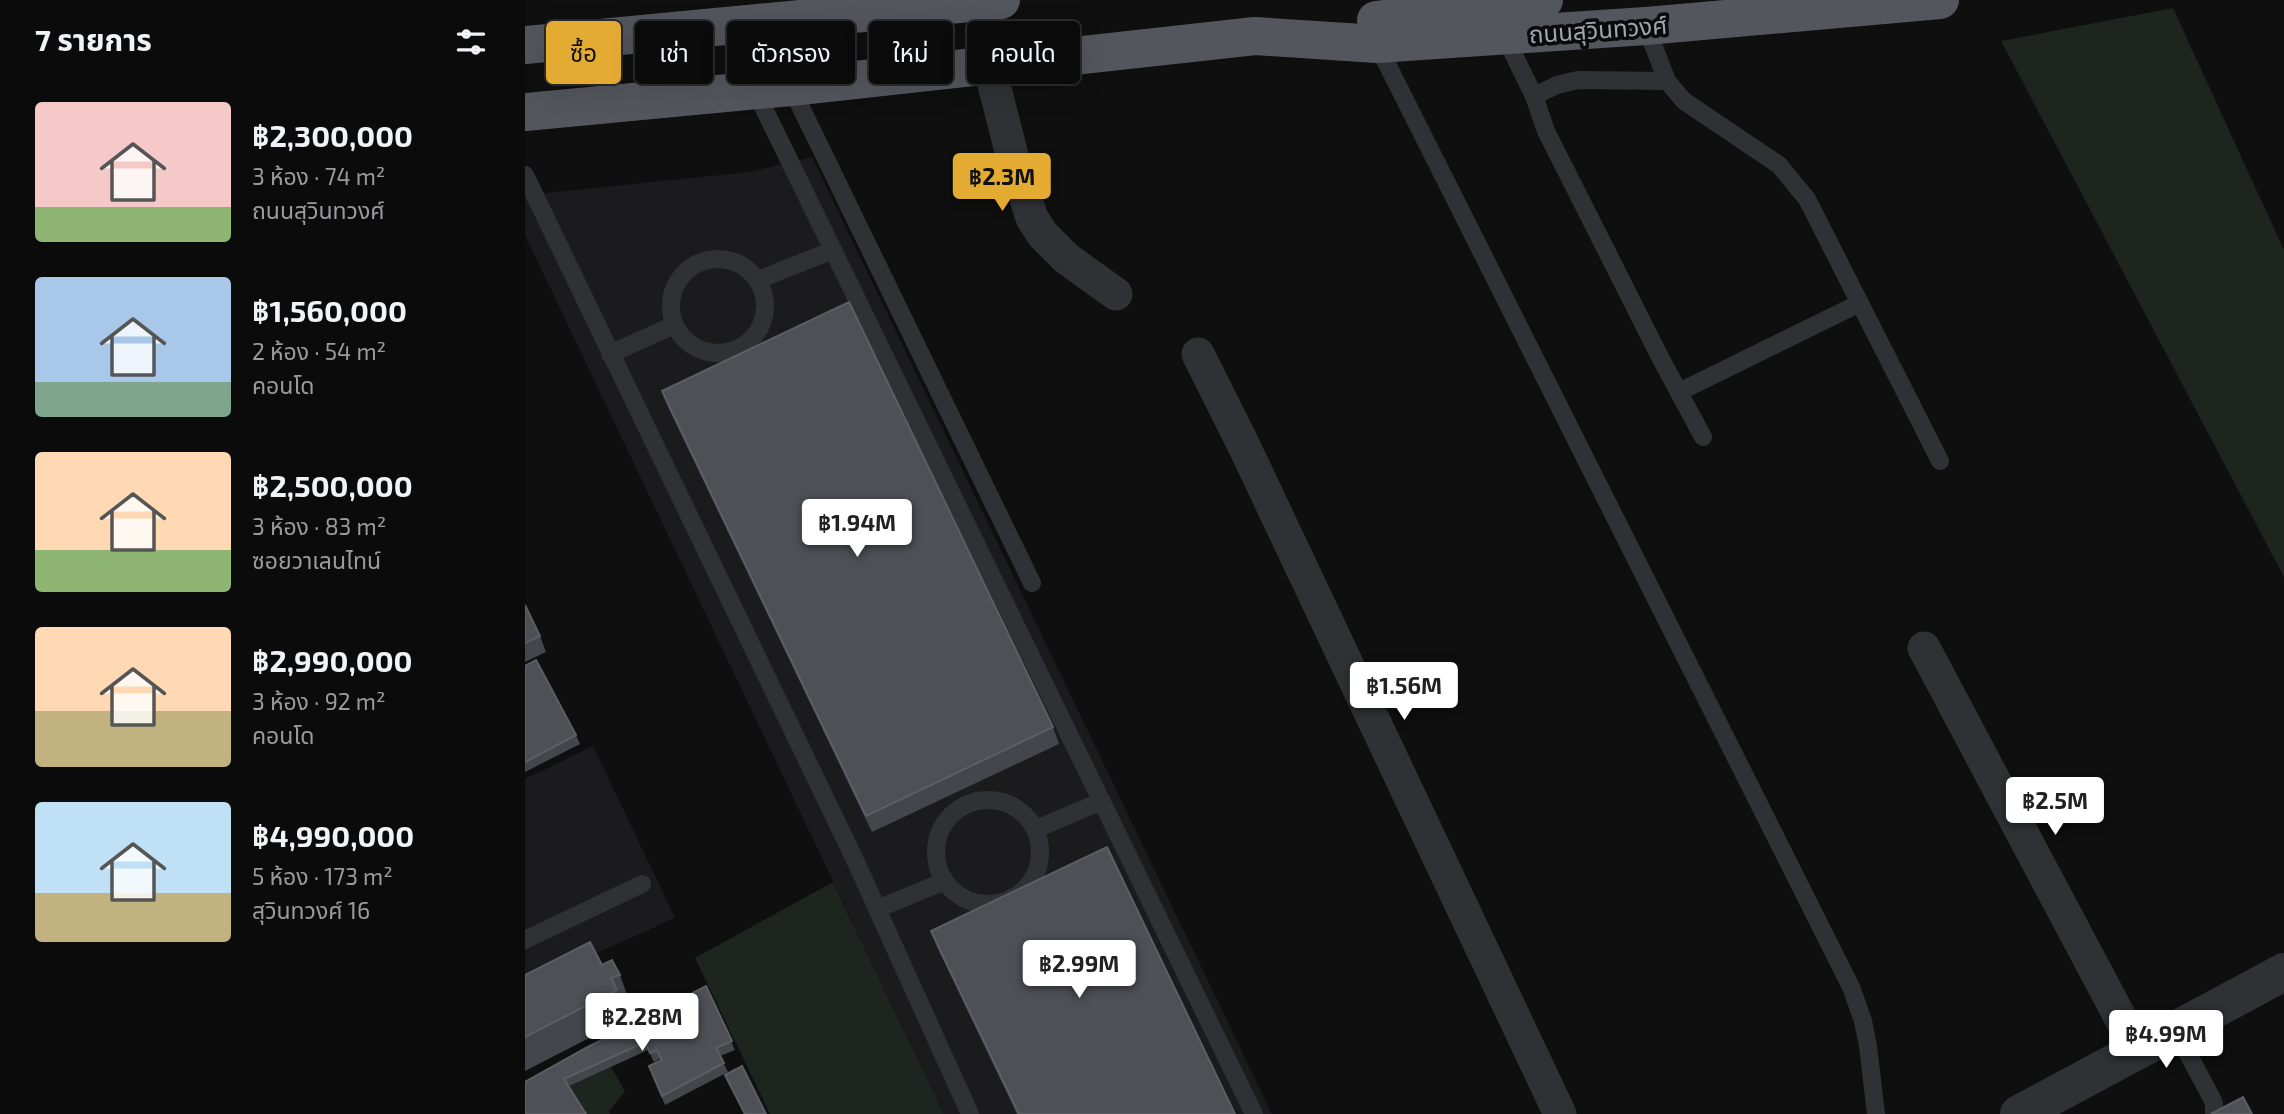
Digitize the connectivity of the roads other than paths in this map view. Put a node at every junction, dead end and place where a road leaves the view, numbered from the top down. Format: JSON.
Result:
{"nodes":[{"id":1,"x":1001,"y":0,"type":"edge"},
{"id":2,"x":1544,"y":0,"type":"edge"},
{"id":3,"x":1940,"y":0,"type":"edge"},
{"id":4,"x":936,"y":4,"type":"edge"},
{"id":5,"x":827,"y":8,"type":"edge"},
{"id":6,"x":1646,"y":26,"type":"junction"},
{"id":7,"x":1504,"y":35,"type":"junction"},
{"id":8,"x":1255,"y":36,"type":"junction"},
{"id":9,"x":1377,"y":44,"type":"junction"},
{"id":10,"x":525,"y":45,"type":"edge"},
{"id":11,"x":1080,"y":55,"type":"edge"},
{"id":12,"x":967,"y":67,"type":"edge"},
{"id":13,"x":1667,"y":81,"type":"junction"},
{"id":14,"x":994,"y":84,"type":"edge"},
{"id":15,"x":773,"y":89,"type":"junction"},
{"id":16,"x":1534,"y":96,"type":"junction"},
{"id":17,"x":525,"y":112,"type":"edge"},
{"id":18,"x":525,"y":175,"type":"edge"},
{"id":19,"x":833,"y":250,"type":"junction"},
{"id":20,"x":758,"y":280,"type":"junction"},
{"id":21,"x":1116,"y":293,"type":"dead end"},
{"id":22,"x":1860,"y":303,"type":"junction"},
{"id":23,"x":674,"y":325,"type":"junction"},
{"id":24,"x":610,"y":354,"type":"junction"},
{"id":25,"x":1198,"y":354,"type":"dead end"},
{"id":26,"x":1679,"y":392,"type":"junction"},
{"id":27,"x":1703,"y":437,"type":"dead end"},
{"id":28,"x":1940,"y":461,"type":"dead end"},
{"id":29,"x":1033,"y":583,"type":"dead end"},
{"id":30,"x":1924,"y":648,"type":"dead end"},
{"id":31,"x":1102,"y":801,"type":"junction"},
{"id":32,"x":1036,"y":829,"type":"junction"},
{"id":33,"x":945,"y":881,"type":"junction"},
{"id":34,"x":642,"y":884,"type":"dead end"},
{"id":35,"x":877,"y":909,"type":"junction"},
{"id":36,"x":525,"y":940,"type":"edge"},
{"id":37,"x":2284,"y":972,"type":"edge"},
{"id":38,"x":2176,"y":1031,"type":"junction"},
{"id":39,"x":2138,"y":1051,"type":"junction"},
{"id":40,"x":969,"y":1114,"type":"edge"},
{"id":41,"x":1254,"y":1114,"type":"edge"},
{"id":42,"x":1560,"y":1114,"type":"edge"},
{"id":43,"x":1876,"y":1114,"type":"edge"},
{"id":44,"x":2019,"y":1114,"type":"edge"},
{"id":45,"x":2214,"y":1114,"type":"edge"}],
"edges":[{"from":1,"to":4,"type":"highway"},
{"from":2,"to":8,"type":"highway","name":"ถนนสุวินทวงศ์"},
{"from":3,"to":6,"type":"highway","name":"ถนนสุวินทวงศ์"},
{"from":4,"to":5,"type":"highway"},
{"from":5,"to":10,"type":"highway"},
{"from":6,"to":7,"type":"highway","name":"ถนนสุวินทวงศ์"},
{"from":6,"to":13,"type":"lane"},
{"from":7,"to":9,"type":"highway","name":"ถนนสุวินทวงศ์"},
{"from":7,"to":16,"type":"lane"},
{"from":8,"to":9,"type":"highway","name":"ถนนสุวินทวงศ์"},
{"from":8,"to":11,"type":"highway","name":"ถนนสุวินทวงศ์"},
{"from":9,"to":43,"type":"lane"},
{"from":12,"to":15,"type":"highway","name":"ถนนสุวินทวงศ์"},
{"from":13,"to":16,"type":"lane"},
{"from":13,"to":22,"type":"lane"},
{"from":14,"to":21,"type":"street"},
{"from":15,"to":17,"type":"highway","name":"ถนนสุวินทวงศ์"},
{"from":15,"to":19,"type":"lane"},
{"from":15,"to":29,"type":"lane"},
{"from":16,"to":26,"type":"lane"},
{"from":18,"to":24,"type":"lane"},
{"from":19,"to":20,"type":"lane"},
{"from":19,"to":31,"type":"lane"},
{"from":20,"to":23,"type":"lane"},
{"from":20,"to":23,"type":"lane"},
{"from":22,"to":26,"type":"lane"},
{"from":22,"to":28,"type":"lane"},
{"from":23,"to":24,"type":"lane"},
{"from":24,"to":35,"type":"lane"},
{"from":25,"to":42,"type":"street"},
{"from":26,"to":27,"type":"lane"},
{"from":30,"to":39,"type":"street"},
{"from":31,"to":32,"type":"lane"},
{"from":31,"to":41,"type":"lane"},
{"from":32,"to":33,"type":"lane"},
{"from":32,"to":33,"type":"lane"},
{"from":33,"to":35,"type":"lane"},
{"from":34,"to":36,"type":"lane"},
{"from":35,"to":40,"type":"lane"},
{"from":37,"to":38,"type":"street"},
{"from":38,"to":39,"type":"street"},
{"from":38,"to":45,"type":"lane"},
{"from":39,"to":44,"type":"street"}]}
